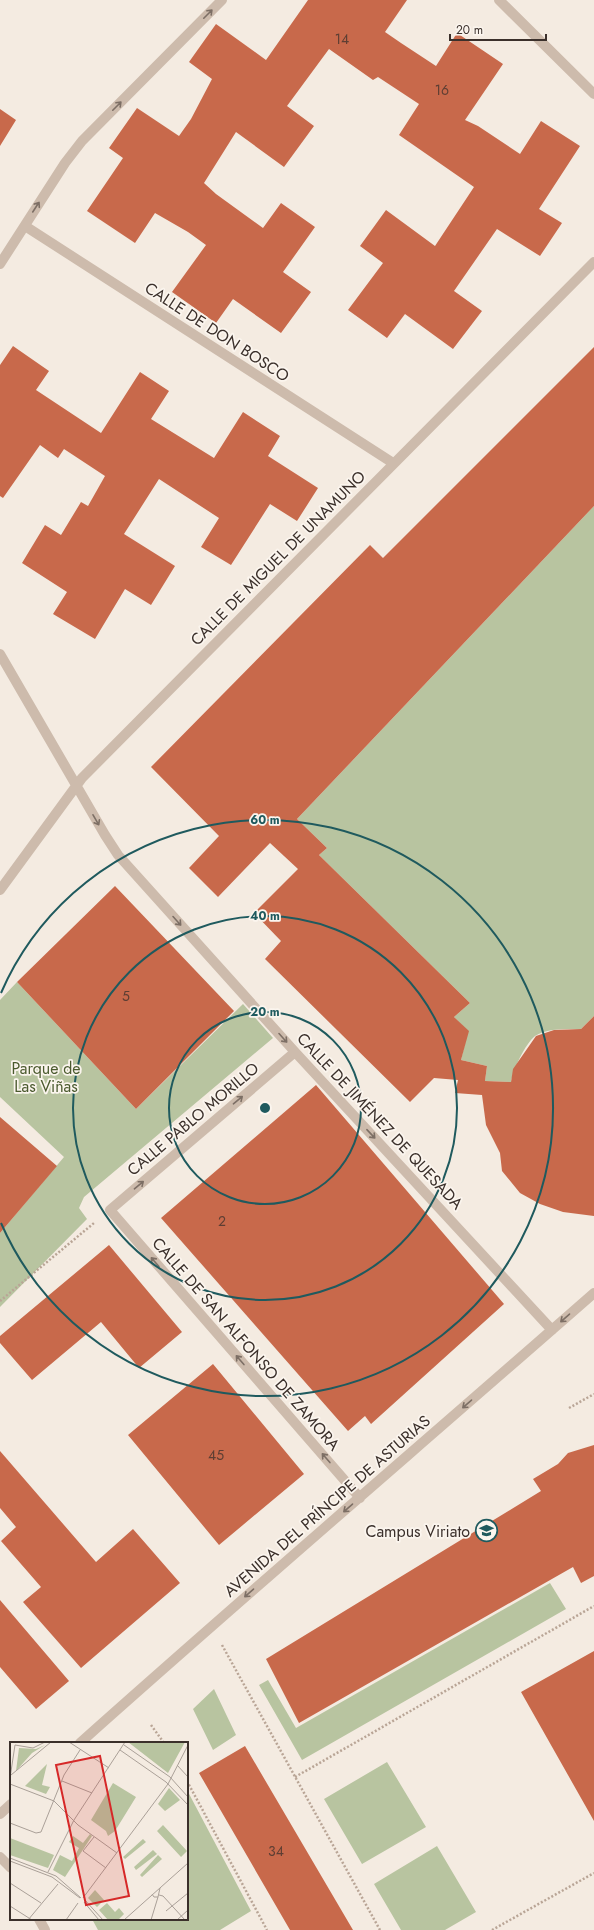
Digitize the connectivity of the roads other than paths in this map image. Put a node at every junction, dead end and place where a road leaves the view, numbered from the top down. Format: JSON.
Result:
{"nodes":[{"id":1,"x":222,"y":0,"type":"edge"},
{"id":2,"x":499,"y":0,"type":"edge"},
{"id":3,"x":594,"y":94,"type":"edge"},
{"id":4,"x":25,"y":226,"type":"junction"},
{"id":5,"x":594,"y":262,"type":"edge"},
{"id":6,"x":0,"y":264,"type":"edge"},
{"id":7,"x":393,"y":463,"type":"junction"},
{"id":8,"x":0,"y":654,"type":"edge"},
{"id":9,"x":76,"y":786,"type":"junction"},
{"id":10,"x":0,"y":890,"type":"edge"},
{"id":11,"x":295,"y":1052,"type":"junction"},
{"id":12,"x":110,"y":1210,"type":"joint"},
{"id":13,"x":594,"y":1293,"type":"edge"},
{"id":14,"x":552,"y":1330,"type":"junction"},
{"id":15,"x":360,"y":1498,"type":"junction"},
{"id":16,"x":81,"y":1742,"type":"edge"},
{"id":17,"x":10,"y":1805,"type":"edge"},
{"id":18,"x":0,"y":1814,"type":"edge"},
{"id":19,"x":0,"y":1857,"type":"edge"},
{"id":20,"x":10,"y":1867,"type":"edge"},
{"id":21,"x":40,"y":1920,"type":"edge"},
{"id":22,"x":45,"y":1930,"type":"edge"}],
"edges":[{"from":4,"to":1,"type":"street","one_way":true},
{"from":2,"to":3,"type":"street"},
{"from":4,"to":6,"type":"street"},
{"from":4,"to":7,"type":"street","name":"CALLE DE DON BOSCO"},
{"from":5,"to":7,"type":"street","name":"CALLE DE MIGUEL DE UNAMUNO"},
{"from":7,"to":9,"type":"street","name":"CALLE DE MIGUEL DE UNAMUNO"},
{"from":8,"to":9,"type":"street","name":"CALLE DE JIMÉNEZ DE QUESADA"},
{"from":9,"to":10,"type":"street","name":"CALLE DE MIGUEL DE UNAMUNO"},
{"from":9,"to":11,"type":"street","name":"CALLE DE JIMÉNEZ DE QUESADA","one_way":true},
{"from":12,"to":11,"type":"street","name":"CALLE PABLO MORILLO","one_way":true},
{"from":11,"to":14,"type":"street","name":"CALLE DE JIMÉNEZ DE QUESADA","one_way":true},
{"from":15,"to":12,"type":"street","name":"CALLE DE SAN ALFONSO DE ZAMORA","one_way":true},
{"from":13,"to":14,"type":"street","name":"AVENIDA DEL PRÍNCIPE DE ASTURIAS","one_way":true},
{"from":14,"to":15,"type":"street","name":"AVENIDA DEL PRÍNCIPE DE ASTURIAS","one_way":true},
{"from":15,"to":16,"type":"street","name":"AVENIDA DEL PRÍNCIPE DE ASTURIAS","one_way":true},
{"from":17,"to":18,"type":"street"},
{"from":19,"to":20,"type":"street"},
{"from":21,"to":22,"type":"street"}]}
